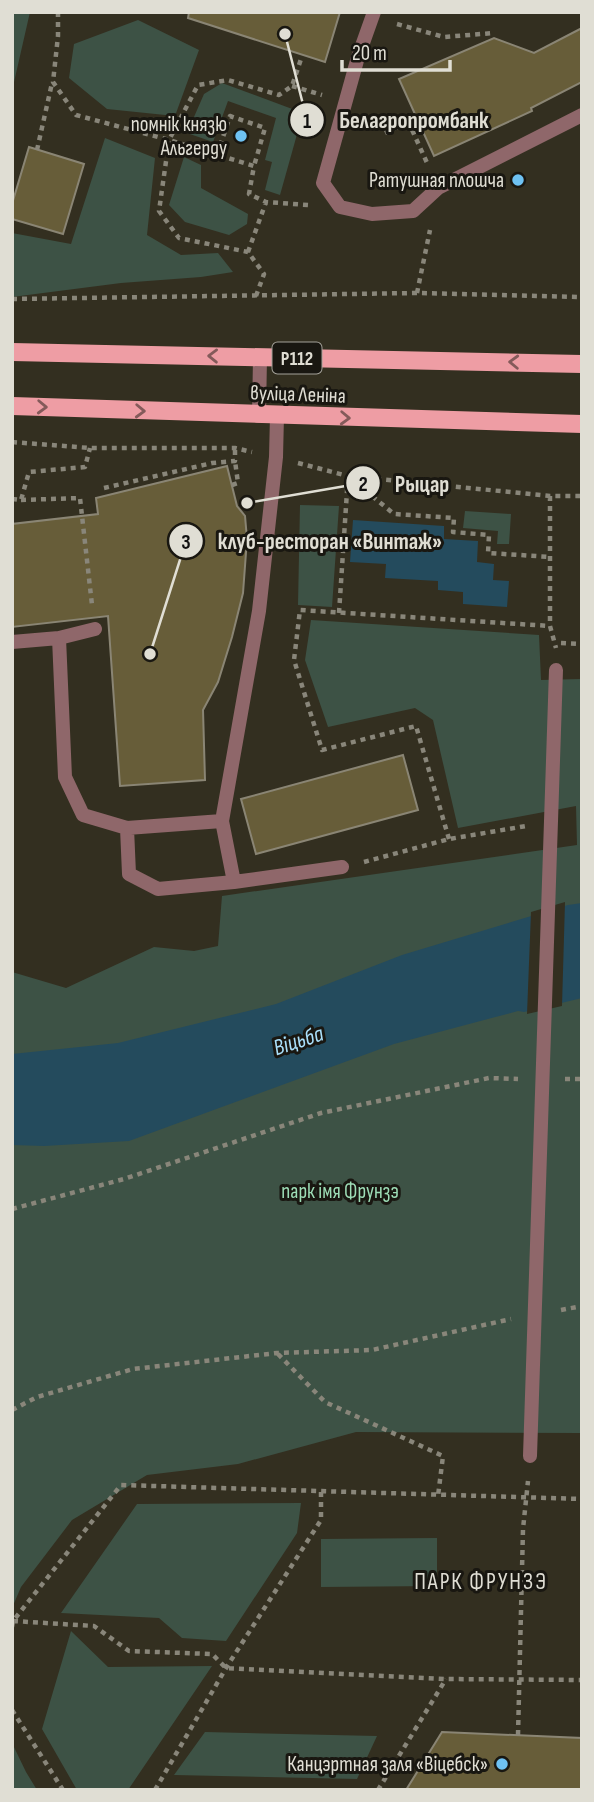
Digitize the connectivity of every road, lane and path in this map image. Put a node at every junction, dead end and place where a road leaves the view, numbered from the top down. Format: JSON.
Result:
{"nodes":[{"id":1,"x":58,"y":12,"type":"edge"},
{"id":2,"x":373,"y":15,"type":"edge"},
{"id":3,"x":494,"y":33,"type":"dead end"},
{"id":4,"x":302,"y":56,"type":"dead end"},
{"id":5,"x":52,"y":82,"type":"junction"},
{"id":6,"x":292,"y":86,"type":"junction"},
{"id":7,"x":323,"y":96,"type":"dead end"},
{"id":8,"x":582,"y":115,"type":"edge"},
{"id":9,"x":416,"y":118,"type":"dead end"},
{"id":10,"x":408,"y":121,"type":"junction"},
{"id":11,"x":385,"y":133,"type":"dead end"},
{"id":12,"x":169,"y":139,"type":"junction"},
{"id":13,"x":37,"y":150,"type":"dead end"},
{"id":14,"x":217,"y":155,"type":"junction"},
{"id":15,"x":254,"y":166,"type":"junction"},
{"id":16,"x":438,"y":188,"type":"junction"},
{"id":17,"x":266,"y":202,"type":"junction"},
{"id":18,"x":340,"y":207,"type":"junction"},
{"id":19,"x":248,"y":252,"type":"junction"},
{"id":20,"x":417,"y":293,"type":"junction"},
{"id":21,"x":256,"y":296,"type":"junction"},
{"id":22,"x":582,"y":297,"type":"edge"},
{"id":23,"x":12,"y":299,"type":"edge"},
{"id":24,"x":12,"y":352,"type":"edge"},
{"id":25,"x":260,"y":357,"type":"junction"},
{"id":26,"x":582,"y":364,"type":"edge"},
{"id":27,"x":12,"y":406,"type":"edge"},
{"id":28,"x":268,"y":416,"type":"junction"},
{"id":29,"x":582,"y":424,"type":"edge"},
{"id":30,"x":90,"y":448,"type":"dead end"},
{"id":31,"x":235,"y":448,"type":"dead end"},
{"id":32,"x":235,"y":461,"type":"junction"},
{"id":33,"x":232,"y":485,"type":"dead end"},
{"id":34,"x":104,"y":488,"type":"dead end"},
{"id":35,"x":550,"y":496,"type":"dead end"},
{"id":36,"x":12,"y":499,"type":"edge"},
{"id":37,"x":21,"y":500,"type":"junction"},
{"id":38,"x":551,"y":557,"type":"junction"},
{"id":39,"x":340,"y":613,"type":"junction"},
{"id":40,"x":550,"y":626,"type":"junction"},
{"id":41,"x":94,"y":629,"type":"joint"},
{"id":42,"x":59,"y":638,"type":"junction"},
{"id":43,"x":12,"y":642,"type":"edge"},
{"id":44,"x":556,"y":643,"type":"junction"},
{"id":45,"x":582,"y":644,"type":"edge"},
{"id":46,"x":556,"y":670,"type":"joint"},
{"id":47,"x":222,"y":821,"type":"junction"},
{"id":48,"x":527,"y":826,"type":"dead end"},
{"id":49,"x":127,"y":828,"type":"junction"},
{"id":50,"x":449,"y":839,"type":"junction"},
{"id":51,"x":342,"y":867,"type":"joint"},
{"id":52,"x":234,"y":882,"type":"junction"},
{"id":53,"x":528,"y":1079,"type":"dead end"},
{"id":54,"x":555,"y":1079,"type":"dead end"},
{"id":55,"x":582,"y":1079,"type":"edge"},
{"id":56,"x":12,"y":1209,"type":"edge"},
{"id":57,"x":582,"y":1306,"type":"edge"},
{"id":58,"x":557,"y":1311,"type":"dead end"},
{"id":59,"x":519,"y":1317,"type":"dead end"},
{"id":60,"x":277,"y":1353,"type":"junction"},
{"id":61,"x":12,"y":1410,"type":"edge"},
{"id":62,"x":530,"y":1456,"type":"joint"},
{"id":63,"x":321,"y":1492,"type":"junction"},
{"id":64,"x":438,"y":1496,"type":"junction"},
{"id":65,"x":526,"y":1497,"type":"junction"},
{"id":66,"x":582,"y":1499,"type":"edge"},
{"id":67,"x":13,"y":1623,"type":"edge"},
{"id":68,"x":226,"y":1668,"type":"junction"},
{"id":69,"x":519,"y":1678,"type":"junction"},
{"id":70,"x":446,"y":1679,"type":"junction"},
{"id":71,"x":582,"y":1680,"type":"edge"},
{"id":72,"x":12,"y":1710,"type":"edge"},
{"id":73,"x":517,"y":1735,"type":"dead end"},
{"id":74,"x":63,"y":1790,"type":"edge"},
{"id":75,"x":155,"y":1790,"type":"edge"},
{"id":76,"x":378,"y":1790,"type":"edge"}],
"edges":[{"from":1,"to":5,"type":"path"},
{"from":2,"to":3,"type":"path"},
{"from":2,"to":18,"type":"street"},
{"from":4,"to":6,"type":"path"},
{"from":5,"to":12,"type":"path"},
{"from":5,"to":13,"type":"path"},
{"from":6,"to":7,"type":"path"},
{"from":6,"to":12,"type":"path"},
{"from":8,"to":16,"type":"street"},
{"from":9,"to":10,"type":"path"},
{"from":10,"to":11,"type":"path"},
{"from":10,"to":16,"type":"path"},
{"from":12,"to":14,"type":"path"},
{"from":12,"to":19,"type":"path"},
{"from":14,"to":15,"type":"path"},
{"from":14,"to":15,"type":"path"},
{"from":15,"to":17,"type":"path"},
{"from":16,"to":18,"type":"street"},
{"from":16,"to":20,"type":"path"},
{"from":17,"to":18,"type":"path"},
{"from":17,"to":19,"type":"path"},
{"from":19,"to":21,"type":"path"},
{"from":20,"to":21,"type":"path"},
{"from":20,"to":22,"type":"path"},
{"from":21,"to":23,"type":"path"},
{"from":25,"to":24,"type":"main road","name":"вуліца Леніна","number":"Р112","one_way":true},
{"from":26,"to":25,"type":"main road","name":"вуліца Леніна","number":"Р112","one_way":true},
{"from":25,"to":28,"type":"street"},
{"from":27,"to":28,"type":"main road","name":"вуліца Леніна","one_way":true},
{"from":28,"to":29,"type":"main road","name":"вуліца Леніна","one_way":true},
{"from":28,"to":47,"type":"street"},
{"from":30,"to":37,"type":"path"},
{"from":31,"to":32,"type":"path"},
{"from":32,"to":33,"type":"path"},
{"from":32,"to":34,"type":"path"},
{"from":35,"to":38,"type":"path"},
{"from":36,"to":37,"type":"path"},
{"from":37,"to":41,"type":"path"},
{"from":38,"to":39,"type":"path"},
{"from":38,"to":40,"type":"path"},
{"from":39,"to":40,"type":"path"},
{"from":39,"to":50,"type":"path"},
{"from":40,"to":44,"type":"path"},
{"from":41,"to":42,"type":"street"},
{"from":42,"to":43,"type":"street"},
{"from":42,"to":49,"type":"street"},
{"from":44,"to":45,"type":"path"},
{"from":44,"to":46,"type":"path"},
{"from":46,"to":62,"type":"street","bridge":true},
{"from":47,"to":49,"type":"street"},
{"from":47,"to":52,"type":"street"},
{"from":48,"to":50,"type":"path"},
{"from":49,"to":52,"type":"street"},
{"from":50,"to":51,"type":"path"},
{"from":51,"to":52,"type":"street"},
{"from":53,"to":56,"type":"path"},
{"from":54,"to":55,"type":"path"},
{"from":57,"to":58,"type":"path"},
{"from":59,"to":60,"type":"path"},
{"from":60,"to":61,"type":"path"},
{"from":60,"to":64,"type":"path"},
{"from":62,"to":65,"type":"path"},
{"from":63,"to":64,"type":"path"},
{"from":63,"to":67,"type":"path"},
{"from":63,"to":68,"type":"path"},
{"from":64,"to":65,"type":"path"},
{"from":65,"to":66,"type":"path"},
{"from":65,"to":69,"type":"path"},
{"from":67,"to":68,"type":"path"},
{"from":68,"to":70,"type":"path"},
{"from":68,"to":75,"type":"path"},
{"from":69,"to":70,"type":"path"},
{"from":69,"to":71,"type":"path"},
{"from":69,"to":73,"type":"path"},
{"from":70,"to":76,"type":"path"},
{"from":72,"to":74,"type":"path"}]}
